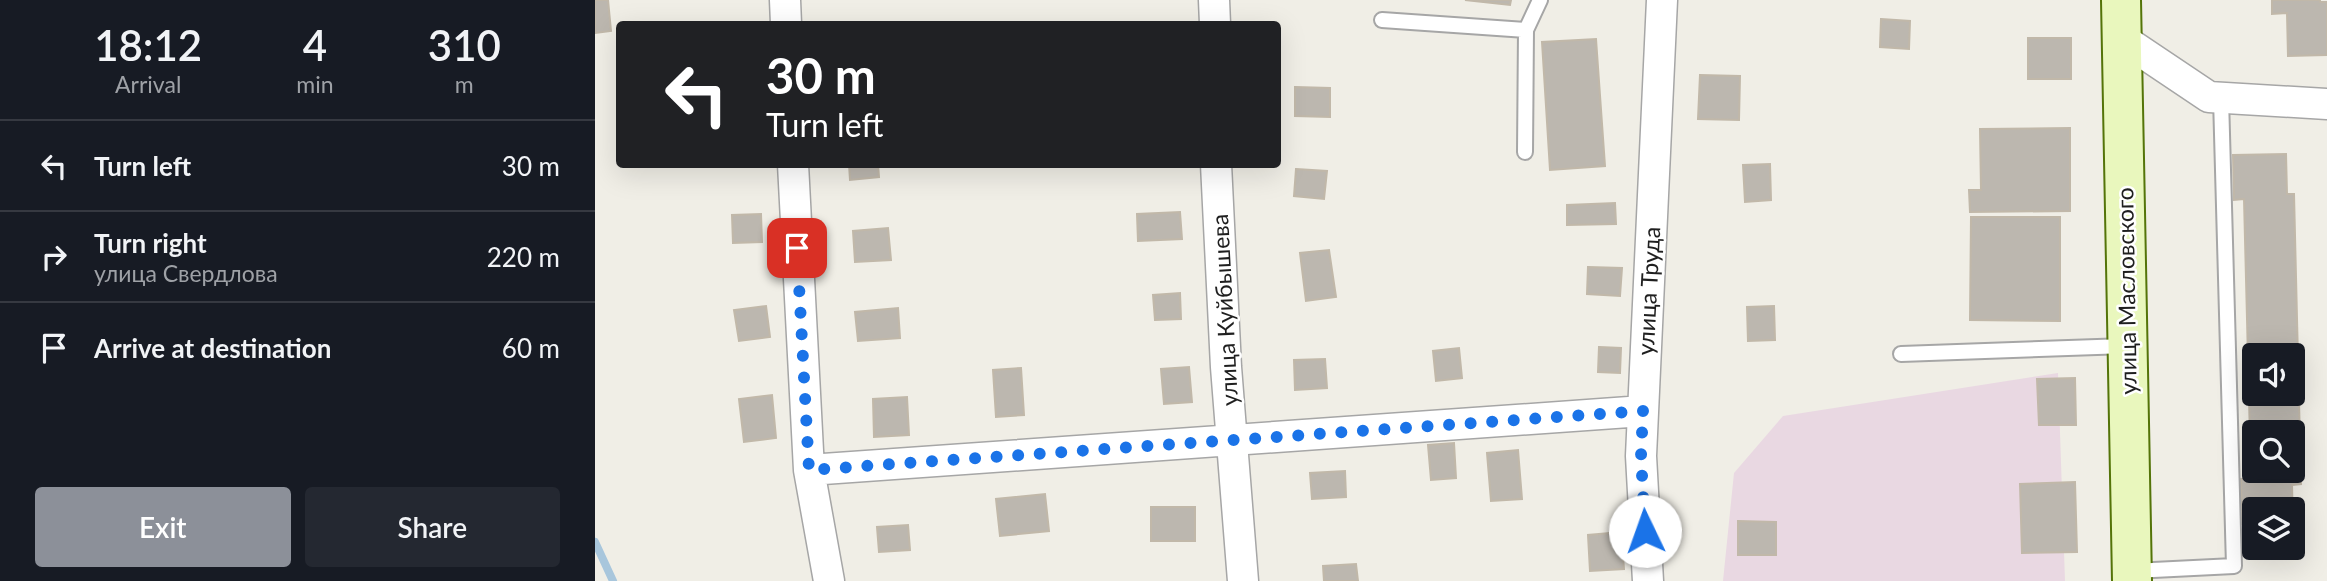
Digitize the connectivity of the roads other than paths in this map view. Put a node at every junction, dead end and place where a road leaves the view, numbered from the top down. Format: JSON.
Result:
{"nodes":[{"id":1,"x":785,"y":0,"type":"edge"},
{"id":2,"x":1215,"y":0,"type":"edge"},
{"id":3,"x":1540,"y":0,"type":"edge"},
{"id":4,"x":1662,"y":0,"type":"edge"},
{"id":5,"x":2121,"y":0,"type":"edge"},
{"id":6,"x":1382,"y":20,"type":"dead end"},
{"id":7,"x":786,"y":21,"type":"edge"},
{"id":8,"x":1215,"y":21,"type":"edge"},
{"id":9,"x":1526,"y":30,"type":"junction"},
{"id":10,"x":2121,"y":38,"type":"junction"},
{"id":11,"x":2221,"y":98,"type":"junction"},
{"id":12,"x":2327,"y":104,"type":"edge"},
{"id":13,"x":1525,"y":152,"type":"dead end"},
{"id":14,"x":793,"y":168,"type":"edge"},
{"id":15,"x":1216,"y":168,"type":"edge"},
{"id":16,"x":2127,"y":346,"type":"junction"},
{"id":17,"x":1901,"y":354,"type":"dead end"},
{"id":18,"x":1643,"y":411,"type":"junction"},
{"id":19,"x":1232,"y":440,"type":"junction"},
{"id":20,"x":809,"y":470,"type":"junction"},
{"id":21,"x":2177,"y":575,"type":"edge"},
{"id":22,"x":2132,"y":576,"type":"edge"},
{"id":23,"x":828,"y":581,"type":"edge"},
{"id":24,"x":1244,"y":581,"type":"edge"},
{"id":25,"x":1648,"y":581,"type":"edge"}],
"edges":[{"from":1,"to":7,"type":"street"},
{"from":2,"to":8,"type":"street"},
{"from":3,"to":9,"type":"lane"},
{"from":4,"to":18,"type":"street","name":"улица Труда"},
{"from":5,"to":10,"type":"street","name":"улица Масловского"},
{"from":6,"to":9,"type":"lane"},
{"from":9,"to":13,"type":"lane"},
{"from":10,"to":11,"type":"street"},
{"from":10,"to":16,"type":"street","name":"улица Масловского"},
{"from":11,"to":12,"type":"street"},
{"from":11,"to":21,"type":"lane"},
{"from":14,"to":20,"type":"street"},
{"from":15,"to":19,"type":"street","name":"улица Куйбышева"},
{"from":16,"to":17,"type":"lane"},
{"from":16,"to":22,"type":"street","name":"улица Масловского"},
{"from":18,"to":19,"type":"street"},
{"from":18,"to":25,"type":"street","name":"улица Труда"},
{"from":19,"to":20,"type":"street"},
{"from":19,"to":24,"type":"street","name":"улица Куйбышева"},
{"from":20,"to":23,"type":"street"},
{"from":21,"to":22,"type":"lane"}]}
